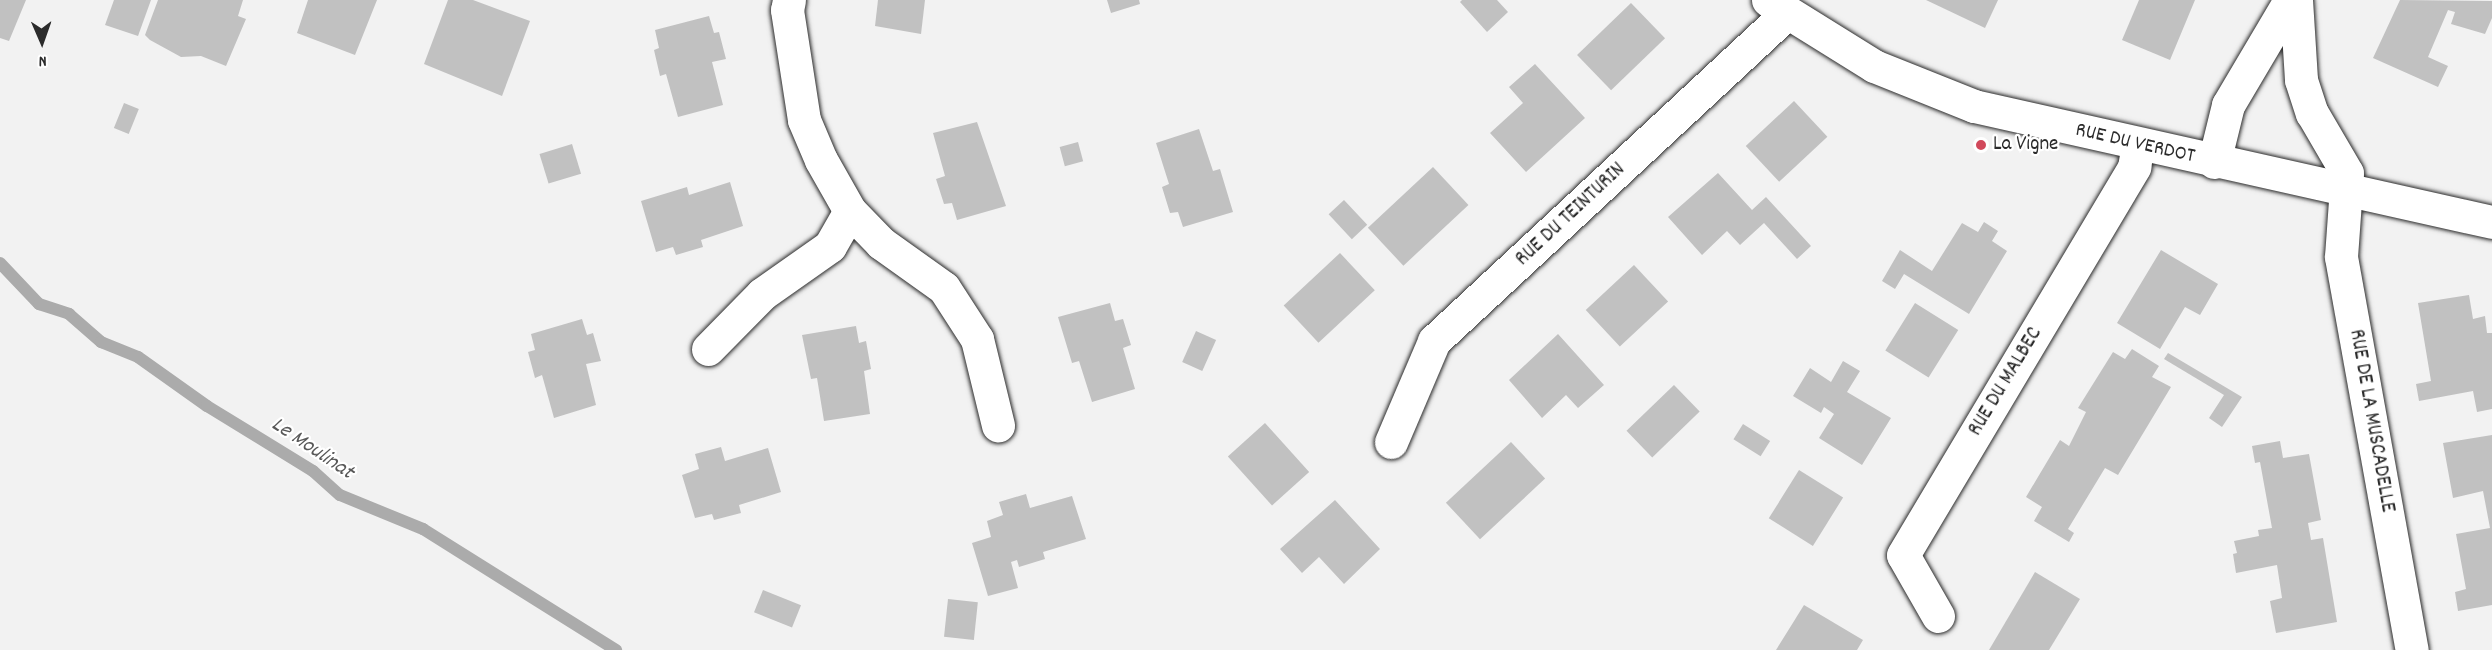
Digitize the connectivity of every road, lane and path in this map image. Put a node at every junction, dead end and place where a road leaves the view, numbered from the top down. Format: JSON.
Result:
{"nodes":[{"id":1,"x":789,"y":0,"type":"edge"},
{"id":2,"x":2290,"y":0,"type":"edge"},
{"id":3,"x":2296,"y":0,"type":"edge"},
{"id":4,"x":1778,"y":6,"type":"edge"},
{"id":5,"x":2138,"y":145,"type":"junction"},
{"id":6,"x":2214,"y":162,"type":"junction"},
{"id":7,"x":2348,"y":191,"type":"junction"},
{"id":8,"x":850,"y":211,"type":"junction"},
{"id":9,"x":2492,"y":222,"type":"edge"},
{"id":10,"x":708,"y":350,"type":"dead end"},
{"id":11,"x":998,"y":426,"type":"dead end"},
{"id":12,"x":1391,"y":442,"type":"dead end"},
{"id":13,"x":1938,"y":616,"type":"dead end"},
{"id":14,"x":2412,"y":650,"type":"edge"}],
"edges":[{"from":1,"to":8,"type":"street"},
{"from":2,"to":6,"type":"street"},
{"from":3,"to":7,"type":"street"},
{"from":4,"to":5,"type":"street","name":"RUE DU VERDOT"},
{"from":4,"to":12,"type":"street","name":"RUE DU TEINTURIN"},
{"from":5,"to":6,"type":"street","name":"RUE DU VERDOT"},
{"from":5,"to":13,"type":"street","name":"RUE DU MALBEC"},
{"from":6,"to":7,"type":"street","name":"RUE DU VERDOT"},
{"from":7,"to":9,"type":"street","name":"RUE DU VERDOT"},
{"from":7,"to":14,"type":"street","name":"RUE DE LA MUSCADELLE"},
{"from":8,"to":10,"type":"street"},
{"from":8,"to":11,"type":"street"}]}
